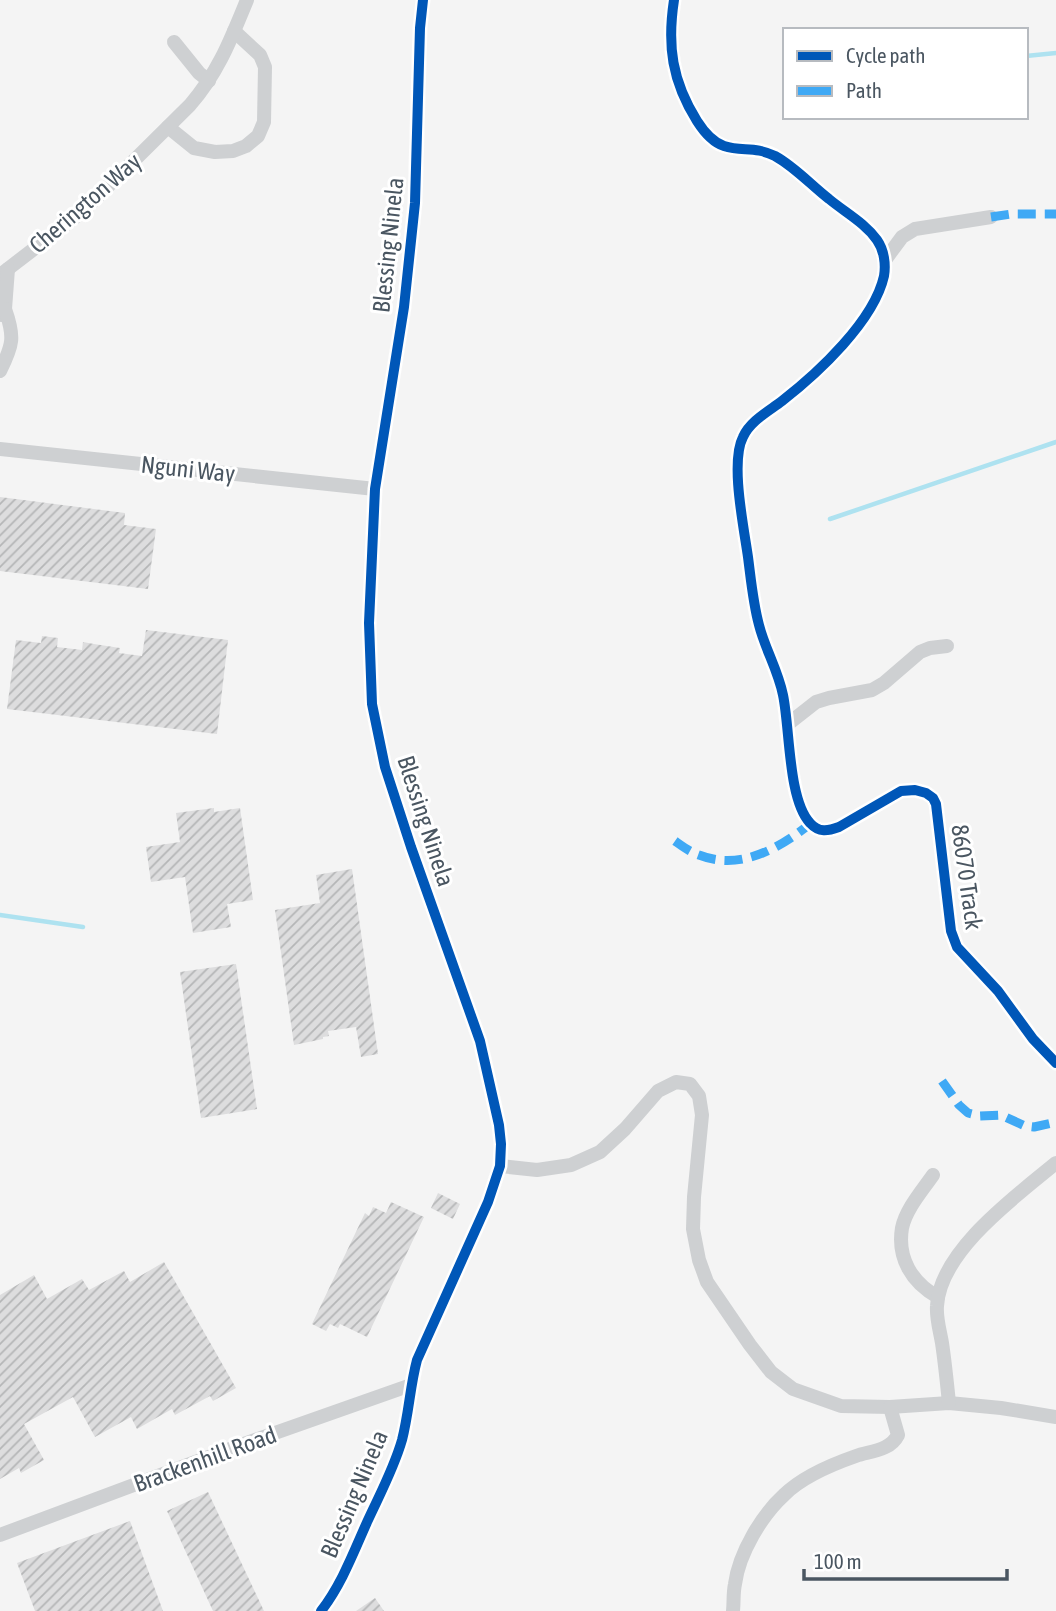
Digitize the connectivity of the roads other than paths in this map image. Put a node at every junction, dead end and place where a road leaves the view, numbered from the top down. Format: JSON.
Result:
{"nodes":[{"id":1,"x":247,"y":0,"type":"edge"},
{"id":2,"x":423,"y":0,"type":"edge"},
{"id":3,"x":674,"y":0,"type":"edge"},
{"id":4,"x":234,"y":31,"type":"junction"},
{"id":5,"x":174,"y":42,"type":"dead end"},
{"id":6,"x":209,"y":81,"type":"junction"},
{"id":7,"x":168,"y":127,"type":"junction"},
{"id":8,"x":991,"y":217,"type":"dead end"},
{"id":9,"x":885,"y":260,"type":"junction"},
{"id":10,"x":4,"y":272,"type":"edge"},
{"id":11,"x":3,"y":314,"type":"edge"},
{"id":12,"x":0,"y":371,"type":"edge"},
{"id":13,"x":0,"y":449,"type":"edge"},
{"id":14,"x":375,"y":489,"type":"junction"},
{"id":15,"x":947,"y":646,"type":"dead end"},
{"id":16,"x":788,"y":724,"type":"junction"},
{"id":17,"x":1056,"y":1063,"type":"edge"},
{"id":18,"x":1056,"y":1163,"type":"edge"},
{"id":19,"x":500,"y":1166,"type":"junction"},
{"id":20,"x":933,"y":1175,"type":"dead end"},
{"id":21,"x":938,"y":1297,"type":"junction"},
{"id":22,"x":411,"y":1385,"type":"junction"},
{"id":23,"x":949,"y":1403,"type":"junction"},
{"id":24,"x":890,"y":1407,"type":"junction"},
{"id":25,"x":1056,"y":1417,"type":"edge"},
{"id":26,"x":0,"y":1535,"type":"edge"},
{"id":27,"x":321,"y":1611,"type":"edge"},
{"id":28,"x":733,"y":1611,"type":"edge"}],
"edges":[{"from":1,"to":4,"type":"street","name":"Cherington Way"},
{"from":2,"to":14,"type":"street","name":"Blessing Ninela"},
{"from":3,"to":9,"type":"street"},
{"from":4,"to":6,"type":"street","name":"Cherington Way"},
{"from":4,"to":7,"type":"street"},
{"from":5,"to":6,"type":"street"},
{"from":6,"to":7,"type":"street","name":"Cherington Way"},
{"from":7,"to":10,"type":"street","name":"Cherington Way"},
{"from":8,"to":9,"type":"street"},
{"from":9,"to":16,"type":"street"},
{"from":10,"to":11,"type":"street"},
{"from":11,"to":12,"type":"street"},
{"from":13,"to":14,"type":"street","name":"Nguni Way"},
{"from":14,"to":19,"type":"street","name":"Blessing Ninela"},
{"from":15,"to":16,"type":"street"},
{"from":16,"to":17,"type":"street","name":"86070 Track"},
{"from":18,"to":21,"type":"street"},
{"from":19,"to":22,"type":"street","name":"Blessing Ninela"},
{"from":19,"to":24,"type":"street"},
{"from":20,"to":21,"type":"street"},
{"from":21,"to":23,"type":"street"},
{"from":22,"to":26,"type":"street","name":"Brackenhill Road"},
{"from":22,"to":27,"type":"street","name":"Blessing Ninela"},
{"from":23,"to":24,"type":"street"},
{"from":23,"to":25,"type":"street"},
{"from":24,"to":28,"type":"street"}]}
